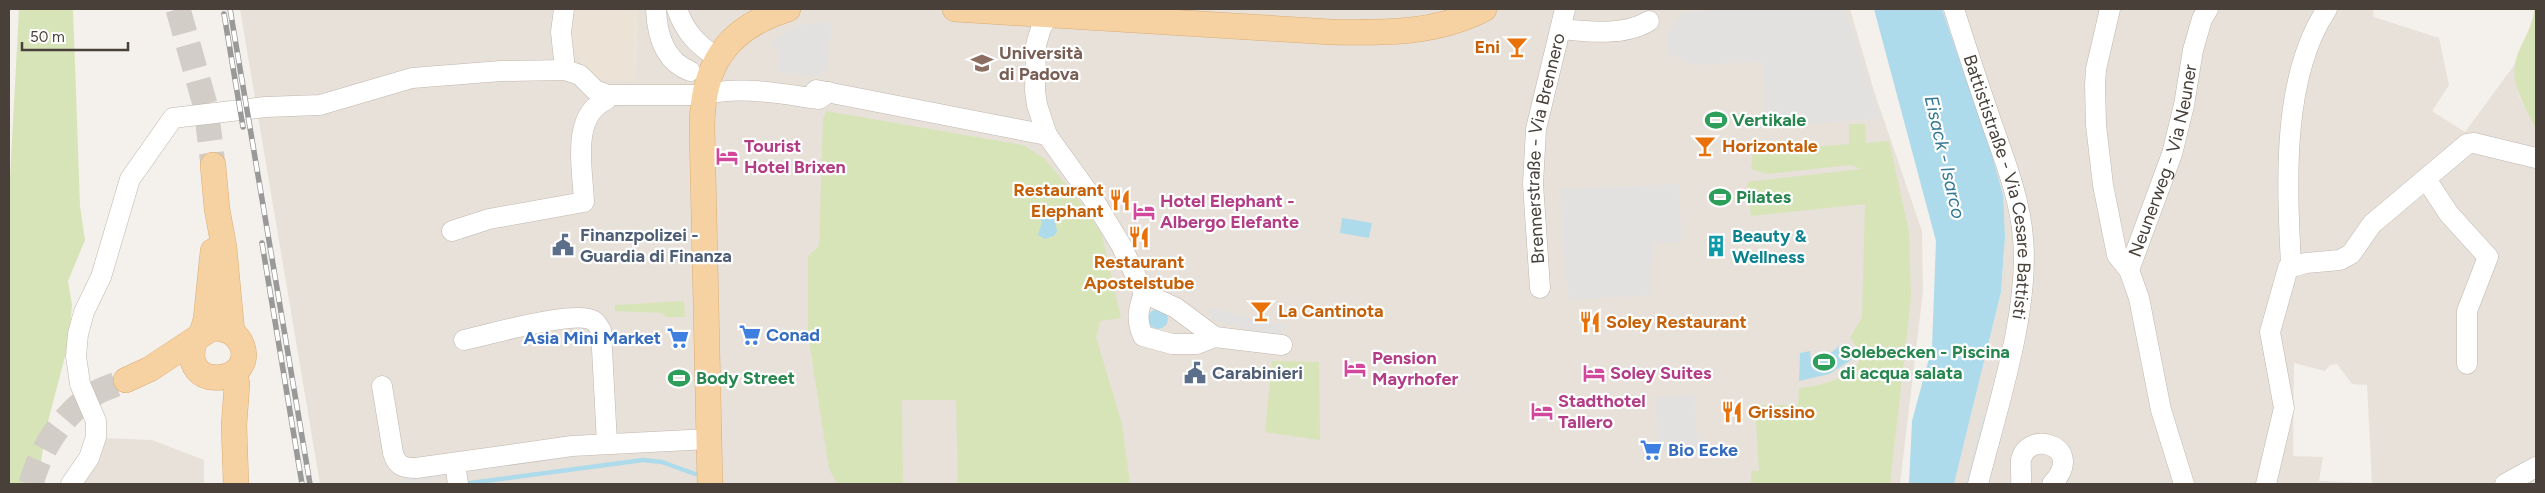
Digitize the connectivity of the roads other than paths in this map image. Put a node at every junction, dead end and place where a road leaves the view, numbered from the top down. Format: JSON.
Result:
{"nodes":[{"id":1,"x":564,"y":9,"type":"edge"},
{"id":2,"x":656,"y":9,"type":"edge"},
{"id":3,"x":677,"y":9,"type":"edge"},
{"id":4,"x":788,"y":9,"type":"edge"},
{"id":5,"x":955,"y":9,"type":"edge"},
{"id":6,"x":1484,"y":9,"type":"edge"},
{"id":7,"x":1565,"y":9,"type":"edge"},
{"id":8,"x":1954,"y":9,"type":"edge"},
{"id":9,"x":2110,"y":9,"type":"edge"},
{"id":10,"x":2194,"y":9,"type":"edge"},
{"id":11,"x":2208,"y":9,"type":"edge"},
{"id":12,"x":2327,"y":9,"type":"edge"},
{"id":13,"x":1052,"y":11,"type":"edge"},
{"id":14,"x":1114,"y":13,"type":"edge"},
{"id":15,"x":1649,"y":21,"type":"dead end"},
{"id":16,"x":1562,"y":29,"type":"junction"},
{"id":17,"x":2193,"y":50,"type":"junction"},
{"id":18,"x":720,"y":68,"type":"junction"},
{"id":19,"x":566,"y":70,"type":"junction"},
{"id":20,"x":690,"y":71,"type":"dead end"},
{"id":21,"x":829,"y":92,"type":"junction"},
{"id":22,"x":608,"y":95,"type":"junction"},
{"id":23,"x":703,"y":95,"type":"junction"},
{"id":24,"x":1047,"y":135,"type":"junction"},
{"id":25,"x":2536,"y":158,"type":"edge"},
{"id":26,"x":213,"y":165,"type":"tunnel mouth"},
{"id":27,"x":2426,"y":179,"type":"junction"},
{"id":28,"x":217,"y":209,"type":"junction"},
{"id":29,"x":452,"y":231,"type":"dead end"},
{"id":30,"x":2291,"y":266,"type":"junction"},
{"id":31,"x":2129,"y":270,"type":"junction"},
{"id":32,"x":1540,"y":288,"type":"dead end"},
{"id":33,"x":1144,"y":293,"type":"junction"},
{"id":34,"x":232,"y":332,"type":"junction"},
{"id":35,"x":199,"y":336,"type":"junction"},
{"id":36,"x":1215,"y":337,"type":"junction"},
{"id":37,"x":464,"y":340,"type":"dead end"},
{"id":38,"x":1282,"y":345,"type":"dead end"},
{"id":39,"x":2467,"y":364,"type":"dead end"},
{"id":40,"x":150,"y":369,"type":"junction"},
{"id":41,"x":215,"y":374,"type":"junction"},
{"id":42,"x":126,"y":380,"type":"tunnel mouth"},
{"id":43,"x":382,"y":386,"type":"dead end"},
{"id":44,"x":709,"y":439,"type":"junction"},
{"id":45,"x":607,"y":443,"type":"junction"},
{"id":46,"x":2536,"y":467,"type":"edge"},
{"id":47,"x":457,"y":476,"type":"edge"},
{"id":48,"x":71,"y":484,"type":"edge"},
{"id":49,"x":236,"y":484,"type":"edge"},
{"id":50,"x":710,"y":484,"type":"edge"},
{"id":51,"x":1978,"y":484,"type":"edge"},
{"id":52,"x":2020,"y":484,"type":"edge"},
{"id":53,"x":2052,"y":484,"type":"edge"},
{"id":54,"x":2184,"y":484,"type":"edge"},
{"id":55,"x":2266,"y":484,"type":"edge"},
{"id":56,"x":2505,"y":484,"type":"edge"}],
"edges":[{"from":1,"to":19,"type":"street"},
{"from":2,"to":20,"type":"street"},
{"from":3,"to":18,"type":"street"},
{"from":4,"to":18,"type":"main road"},
{"from":5,"to":13,"type":"main road"},
{"from":6,"to":14,"type":"main road"},
{"from":7,"to":16,"type":"street","name":"Brennerstraße - Via Brennero"},
{"from":8,"to":51,"type":"street","name":"Battististraße - Via Cesare Battisti"},
{"from":9,"to":31,"type":"street"},
{"from":10,"to":17,"type":"street","name":"Neunerweg - Via Neuner"},
{"from":11,"to":17,"type":"street","name":"Neunerweg - Via Neuner"},
{"from":12,"to":30,"type":"street"},
{"from":13,"to":14,"type":"main road"},
{"from":13,"to":24,"type":"street"},
{"from":15,"to":16,"type":"street"},
{"from":16,"to":32,"type":"street","name":"Brennerstraße - Via Brennero"},
{"from":17,"to":31,"type":"street","name":"Neunerweg - Via Neuner"},
{"from":18,"to":21,"type":"street"},
{"from":18,"to":23,"type":"main road"},
{"from":19,"to":22,"type":"street"},
{"from":19,"to":48,"type":"street"},
{"from":21,"to":23,"type":"street"},
{"from":21,"to":24,"type":"street"},
{"from":22,"to":23,"type":"street"},
{"from":22,"to":29,"type":"street"},
{"from":23,"to":44,"type":"main road"},
{"from":24,"to":33,"type":"street"},
{"from":25,"to":27,"type":"street"},
{"from":26,"to":28,"type":"main road"},
{"from":27,"to":30,"type":"street"},
{"from":27,"to":39,"type":"street"},
{"from":28,"to":34,"type":"main road"},
{"from":28,"to":35,"type":"main road"},
{"from":30,"to":55,"type":"street"},
{"from":31,"to":54,"type":"street"},
{"from":33,"to":36,"type":"street"},
{"from":33,"to":36,"type":"street"},
{"from":34,"to":35,"type":"main road"},
{"from":34,"to":41,"type":"main road"},
{"from":35,"to":40,"type":"main road"},
{"from":35,"to":41,"type":"main road"},
{"from":36,"to":38,"type":"street"},
{"from":37,"to":45,"type":"street"},
{"from":40,"to":41,"type":"main road"},
{"from":40,"to":42,"type":"main road"},
{"from":41,"to":49,"type":"main road"},
{"from":43,"to":47,"type":"street"},
{"from":44,"to":45,"type":"street"},
{"from":44,"to":50,"type":"main road"},
{"from":45,"to":47,"type":"street"},
{"from":46,"to":56,"type":"street"},
{"from":52,"to":53,"type":"street"}]}
